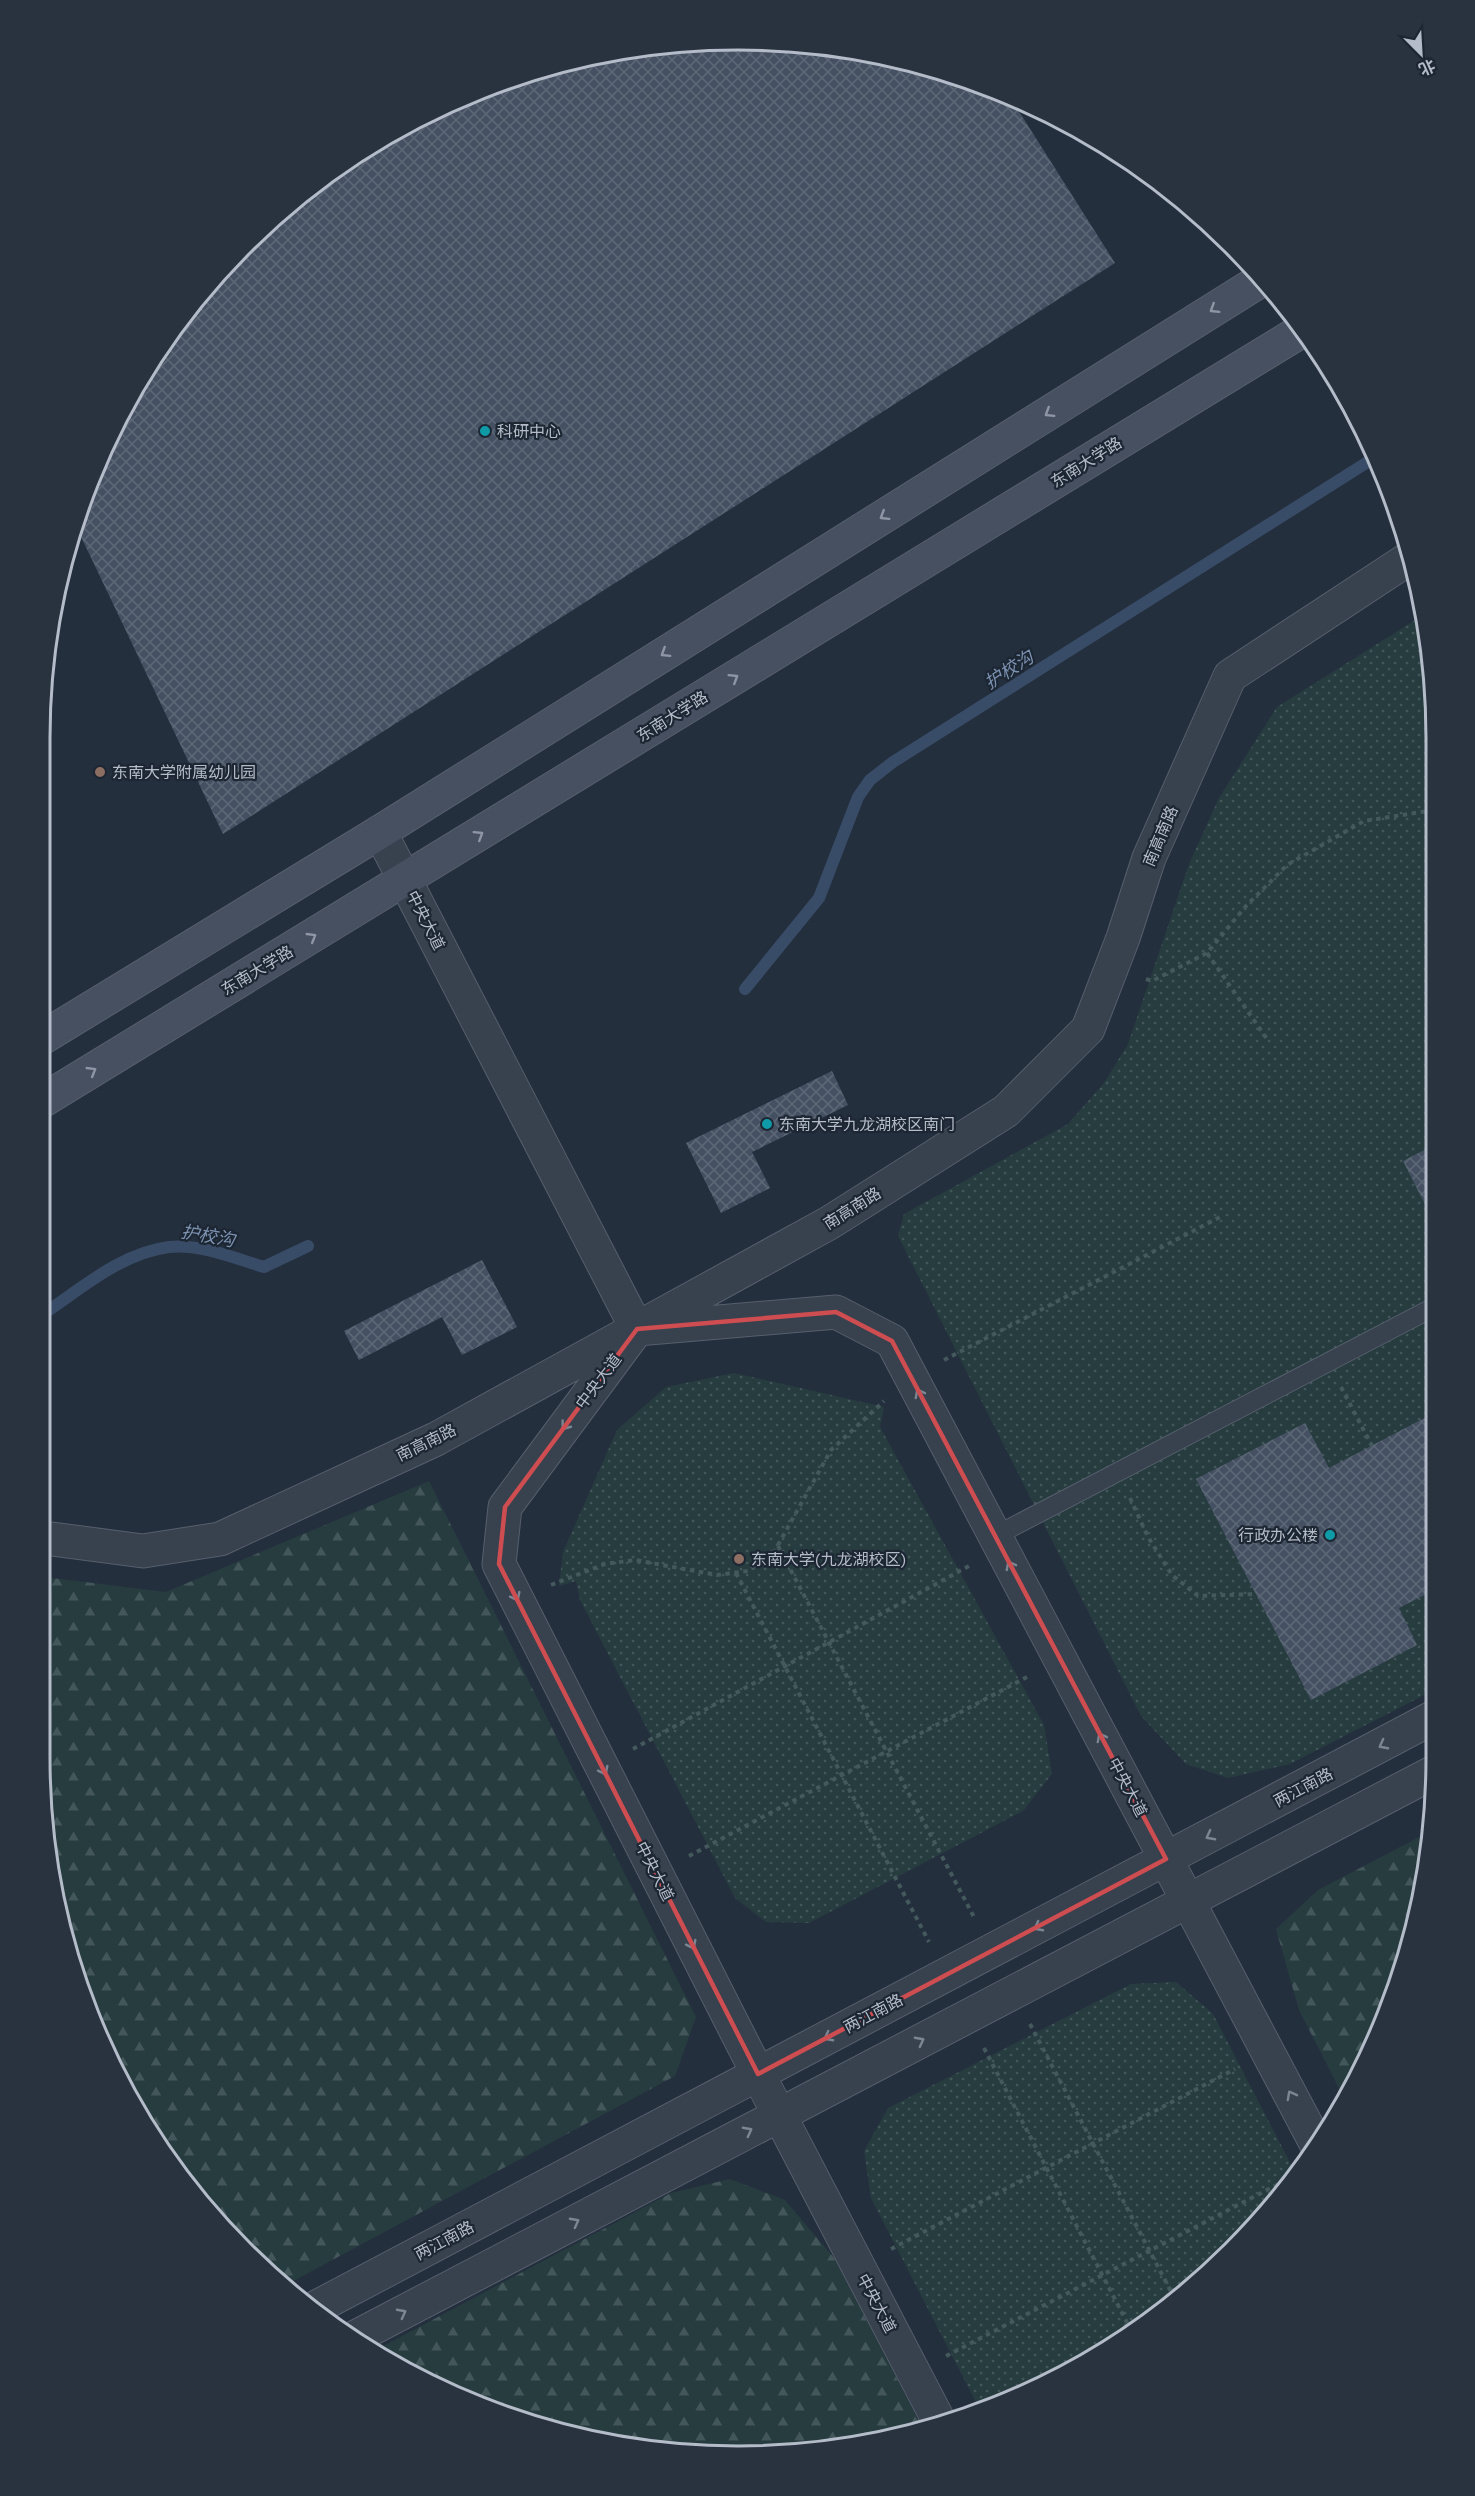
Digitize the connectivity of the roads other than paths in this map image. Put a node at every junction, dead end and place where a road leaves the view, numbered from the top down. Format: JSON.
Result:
{"nodes":[{"id":1,"x":1255,"y":284,"type":"edge"},
{"id":2,"x":1295,"y":335,"type":"edge"},
{"id":3,"x":1403,"y":562,"type":"edge"},
{"id":4,"x":380,"y":832,"type":"junction"},
{"id":5,"x":405,"y":880,"type":"junction"},
{"id":6,"x":50,"y":1033,"type":"edge"},
{"id":7,"x":50,"y":1096,"type":"edge"},
{"id":8,"x":1426,"y":1311,"type":"edge"},
{"id":9,"x":637,"y":1329,"type":"junction"},
{"id":10,"x":50,"y":1539,"type":"edge"},
{"id":11,"x":998,"y":1542,"type":"junction"},
{"id":12,"x":1426,"y":1721,"type":"edge"},
{"id":13,"x":1425,"y":1777,"type":"edge"},
{"id":14,"x":1166,"y":1859,"type":"junction"},
{"id":15,"x":1188,"y":1901,"type":"junction"},
{"id":16,"x":758,"y":2074,"type":"junction"},
{"id":17,"x":779,"y":2115,"type":"junction"},
{"id":18,"x":1313,"y":2137,"type":"edge"},
{"id":19,"x":320,"y":2305,"type":"edge"},
{"id":20,"x":361,"y":2334,"type":"edge"},
{"id":21,"x":937,"y":2417,"type":"edge"}],
"edges":[{"from":1,"to":4,"type":"main road","one_way":true},
{"from":5,"to":2,"type":"main road","name":"东南大学路","one_way":true},
{"from":3,"to":9,"type":"street","name":"南高南路"},
{"from":4,"to":5,"type":"street","name":"中央大道"},
{"from":4,"to":6,"type":"main road"},
{"from":7,"to":5,"type":"main road","name":"东南大学路","one_way":true},
{"from":5,"to":9,"type":"street","name":"中央大道"},
{"from":8,"to":11,"type":"lane"},
{"from":9,"to":10,"type":"street","name":"南高南路"},
{"from":11,"to":9,"type":"street","name":"中央大道","one_way":true},
{"from":9,"to":16,"type":"street","name":"中央大道","one_way":true},
{"from":14,"to":11,"type":"street","name":"中央大道","one_way":true},
{"from":12,"to":14,"type":"street","name":"两江南路","one_way":true},
{"from":13,"to":15,"type":"street"},
{"from":14,"to":15,"type":"street","name":"中央大道"},
{"from":14,"to":16,"type":"street","name":"两江南路","one_way":true},
{"from":17,"to":15,"type":"street","one_way":true},
{"from":18,"to":15,"type":"street","name":"中央大道","one_way":true},
{"from":16,"to":17,"type":"street","name":"中央大道"},
{"from":16,"to":19,"type":"street","name":"两江南路"},
{"from":20,"to":17,"type":"street","one_way":true},
{"from":17,"to":21,"type":"street","name":"中央大道"}]}
